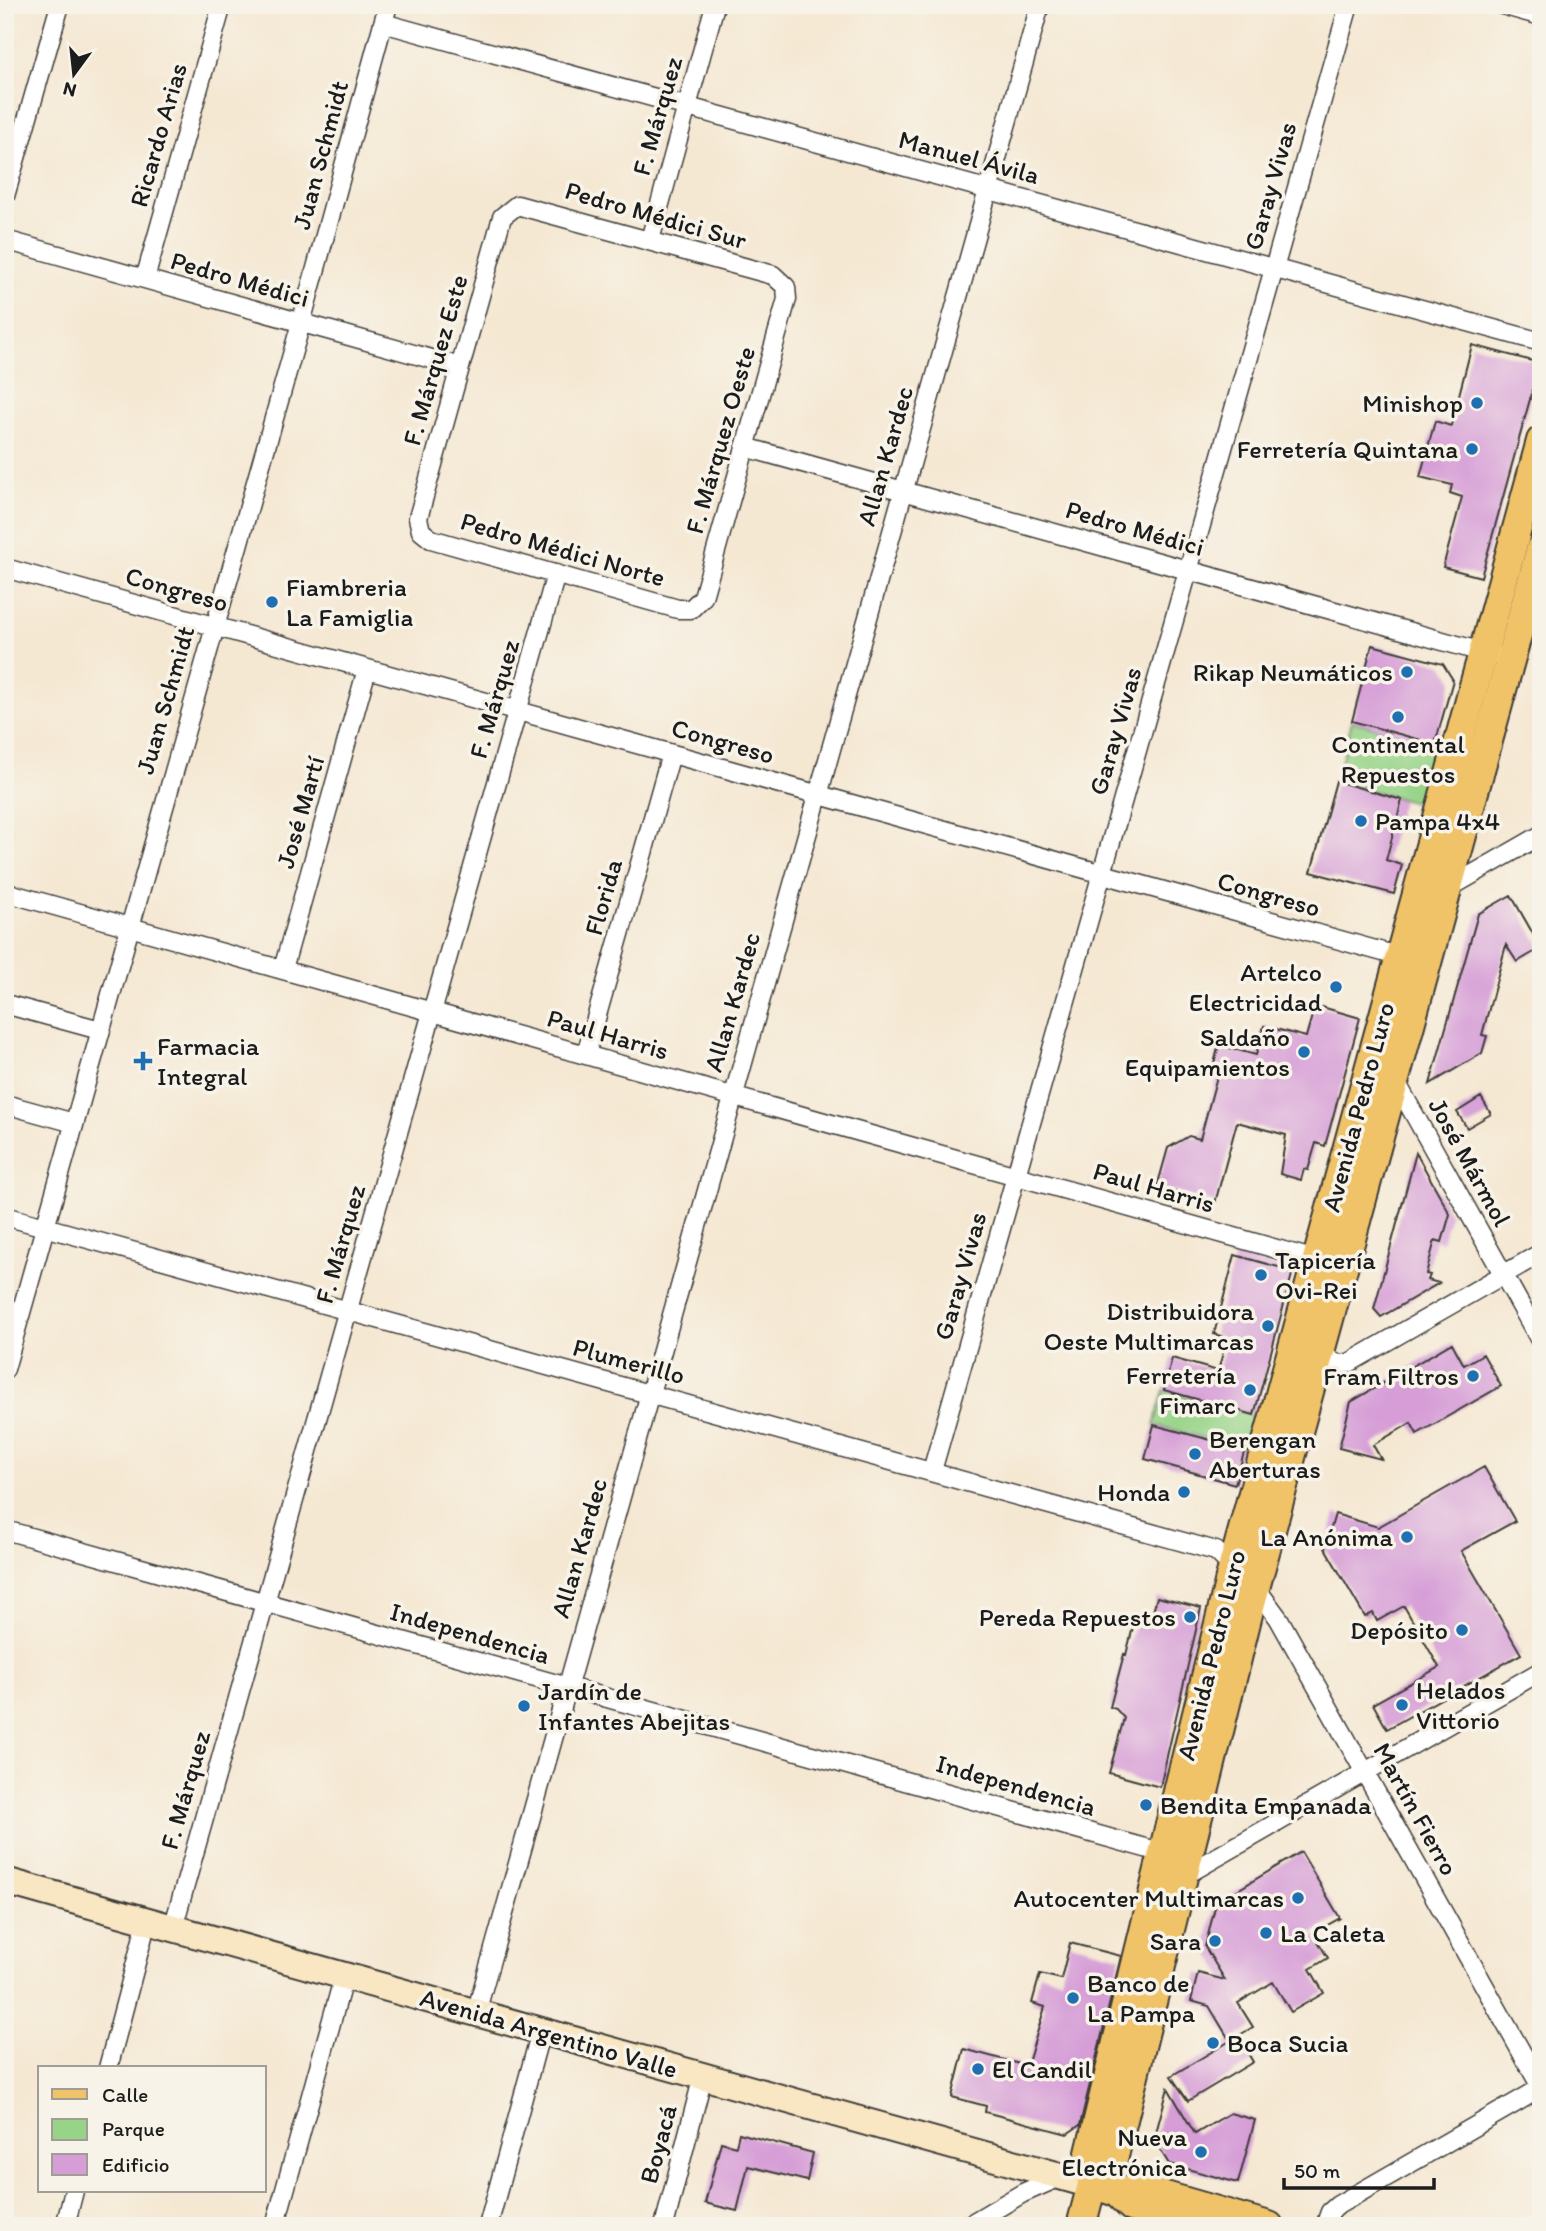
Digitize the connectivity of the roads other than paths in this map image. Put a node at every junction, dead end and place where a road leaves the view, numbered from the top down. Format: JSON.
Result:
{"nodes":[{"id":1,"x":60,"y":5,"type":"edge"},
{"id":2,"x":222,"y":5,"type":"edge"},
{"id":3,"x":388,"y":5,"type":"edge"},
{"id":4,"x":715,"y":5,"type":"edge"},
{"id":5,"x":1040,"y":5,"type":"edge"},
{"id":6,"x":1349,"y":5,"type":"edge"},
{"id":7,"x":1502,"y":5,"type":"edge"},
{"id":8,"x":1541,"y":16,"type":"edge"},
{"id":9,"x":383,"y":23,"type":"junction"},
{"id":10,"x":687,"y":107,"type":"junction"},
{"id":11,"x":987,"y":190,"type":"junction"},
{"id":12,"x":5,"y":196,"type":"edge"},
{"id":13,"x":511,"y":207,"type":"joint"},
{"id":14,"x":5,"y":240,"type":"edge"},
{"id":15,"x":650,"y":240,"type":"junction"},
{"id":16,"x":1274,"y":269,"type":"junction"},
{"id":17,"x":145,"y":279,"type":"junction"},
{"id":18,"x":785,"y":284,"type":"joint"},
{"id":19,"x":301,"y":323,"type":"junction"},
{"id":20,"x":1541,"y":342,"type":"edge"},
{"id":21,"x":460,"y":367,"type":"junction"},
{"id":22,"x":1541,"y":441,"type":"edge"},
{"id":23,"x":745,"y":447,"type":"junction"},
{"id":24,"x":903,"y":490,"type":"junction"},
{"id":25,"x":421,"y":531,"type":"joint"},
{"id":26,"x":1512,"y":547,"type":"junction"},
{"id":27,"x":1541,"y":548,"type":"edge"},
{"id":28,"x":5,"y":568,"type":"edge"},
{"id":29,"x":1188,"y":570,"type":"junction"},
{"id":30,"x":556,"y":574,"type":"junction"},
{"id":31,"x":1534,"y":601,"type":"edge"},
{"id":32,"x":694,"y":607,"type":"joint"},
{"id":33,"x":213,"y":626,"type":"junction"},
{"id":34,"x":1483,"y":652,"type":"junction"},
{"id":35,"x":1510,"y":659,"type":"junction"},
{"id":36,"x":367,"y":669,"type":"junction"},
{"id":37,"x":517,"y":711,"type":"junction"},
{"id":38,"x":671,"y":754,"type":"junction"},
{"id":39,"x":817,"y":795,"type":"junction"},
{"id":40,"x":1541,"y":835,"type":"edge"},
{"id":41,"x":1102,"y":874,"type":"junction"},
{"id":42,"x":1447,"y":889,"type":"junction"},
{"id":43,"x":5,"y":892,"type":"edge"},
{"id":44,"x":129,"y":926,"type":"junction"},
{"id":45,"x":1399,"y":957,"type":"junction"},
{"id":46,"x":1426,"y":965,"type":"junction"},
{"id":47,"x":283,"y":969,"type":"junction"},
{"id":48,"x":5,"y":1004,"type":"edge"},
{"id":49,"x":433,"y":1012,"type":"junction"},
{"id":50,"x":100,"y":1030,"type":"junction"},
{"id":51,"x":586,"y":1054,"type":"junction"},
{"id":52,"x":1395,"y":1080,"type":"junction"},
{"id":53,"x":733,"y":1096,"type":"junction"},
{"id":54,"x":5,"y":1104,"type":"edge"},
{"id":55,"x":74,"y":1123,"type":"junction"},
{"id":56,"x":1016,"y":1175,"type":"junction"},
{"id":57,"x":5,"y":1216,"type":"edge"},
{"id":58,"x":45,"y":1227,"type":"junction"},
{"id":59,"x":1541,"y":1253,"type":"edge"},
{"id":60,"x":1316,"y":1259,"type":"junction"},
{"id":61,"x":1503,"y":1275,"type":"junction"},
{"id":62,"x":348,"y":1311,"type":"junction"},
{"id":63,"x":11,"y":1326,"type":"edge"},
{"id":64,"x":1541,"y":1342,"type":"edge"},
{"id":65,"x":1322,"y":1345,"type":"junction"},
{"id":66,"x":5,"y":1369,"type":"edge"},
{"id":67,"x":649,"y":1393,"type":"junction"},
{"id":68,"x":932,"y":1471,"type":"junction"},
{"id":69,"x":5,"y":1530,"type":"edge"},
{"id":70,"x":1233,"y":1566,"type":"junction"},
{"id":71,"x":1255,"y":1589,"type":"junction"},
{"id":72,"x":265,"y":1603,"type":"junction"},
{"id":73,"x":1541,"y":1671,"type":"edge"},
{"id":74,"x":567,"y":1687,"type":"junction"},
{"id":75,"x":1365,"y":1772,"type":"junction"},
{"id":76,"x":1163,"y":1853,"type":"junction"},
{"id":77,"x":1184,"y":1876,"type":"junction"},
{"id":78,"x":5,"y":1881,"type":"edge"},
{"id":79,"x":147,"y":1921,"type":"junction"},
{"id":80,"x":173,"y":1928,"type":"junction"},
{"id":81,"x":344,"y":1976,"type":"junction"},
{"id":82,"x":476,"y":2012,"type":"junction"},
{"id":83,"x":541,"y":2031,"type":"junction"},
{"id":84,"x":109,"y":2066,"type":"edge"},
{"id":85,"x":703,"y":2076,"type":"junction"},
{"id":86,"x":1541,"y":2087,"type":"edge"},
{"id":87,"x":1062,"y":2176,"type":"junction"},
{"id":88,"x":1104,"y":2188,"type":"junction"},
{"id":89,"x":74,"y":2192,"type":"edge"},
{"id":90,"x":65,"y":2226,"type":"edge"},
{"id":91,"x":275,"y":2226,"type":"edge"},
{"id":92,"x":488,"y":2226,"type":"edge"},
{"id":93,"x":664,"y":2226,"type":"edge"},
{"id":94,"x":967,"y":2226,"type":"edge"},
{"id":95,"x":1081,"y":2226,"type":"edge"},
{"id":96,"x":1197,"y":2226,"type":"edge"},
{"id":97,"x":1269,"y":2226,"type":"edge"},
{"id":98,"x":1325,"y":2226,"type":"edge"}],
"edges":[{"from":1,"to":12,"type":"street"},
{"from":2,"to":17,"type":"street","name":"Ricardo Arias"},
{"from":3,"to":9,"type":"street","name":"Juan Schmidt"},
{"from":4,"to":10,"type":"street","name":"F. Márquez"},
{"from":5,"to":11,"type":"street","name":"Allan Kardec"},
{"from":6,"to":16,"type":"street","name":"Garay Vivas"},
{"from":7,"to":8,"type":"street"},
{"from":9,"to":10,"type":"street","name":"Manuel Ávila"},
{"from":9,"to":19,"type":"street","name":"Juan Schmidt"},
{"from":10,"to":11,"type":"street","name":"Manuel Ávila"},
{"from":10,"to":15,"type":"street","name":"F. Márquez"},
{"from":11,"to":16,"type":"street","name":"Manuel Ávila"},
{"from":11,"to":24,"type":"street","name":"Allan Kardec"},
{"from":13,"to":15,"type":"street","name":"Pedro Médici Sur"},
{"from":13,"to":21,"type":"street","name":"F. Márquez Este"},
{"from":14,"to":17,"type":"street","name":"Pedro Médici"},
{"from":15,"to":18,"type":"street","name":"Pedro Médici Sur"},
{"from":16,"to":20,"type":"street","name":"Manuel Ávila"},
{"from":16,"to":29,"type":"street","name":"Garay Vivas"},
{"from":17,"to":19,"type":"street","name":"Pedro Médici"},
{"from":18,"to":23,"type":"street","name":"F. Márquez Oeste"},
{"from":19,"to":21,"type":"street","name":"Pedro Médici"},
{"from":19,"to":33,"type":"street","name":"Juan Schmidt"},
{"from":21,"to":25,"type":"street","name":"F. Márquez Este"},
{"from":22,"to":26,"type":"main road","name":"Avenida Pedro Luro"},
{"from":23,"to":24,"type":"street","name":"Pedro Médici"},
{"from":23,"to":32,"type":"street","name":"F. Márquez Oeste"},
{"from":24,"to":29,"type":"street","name":"Pedro Médici"},
{"from":24,"to":39,"type":"street","name":"Allan Kardec"},
{"from":25,"to":30,"type":"street","name":"Pedro Médici Norte"},
{"from":26,"to":31,"type":"street"},
{"from":26,"to":34,"type":"main road","name":"Avenida Pedro Luro"},
{"from":27,"to":31,"type":"main road","name":"Avenida Pedro Luro"},
{"from":28,"to":33,"type":"street","name":"Congreso"},
{"from":29,"to":34,"type":"street","name":"Pedro Médici"},
{"from":29,"to":41,"type":"street","name":"Garay Vivas"},
{"from":30,"to":32,"type":"street","name":"Pedro Médici Norte"},
{"from":30,"to":37,"type":"street","name":"F. Márquez"},
{"from":31,"to":35,"type":"main road","name":"Avenida Pedro Luro"},
{"from":33,"to":36,"type":"street","name":"Congreso"},
{"from":33,"to":44,"type":"street","name":"Juan Schmidt"},
{"from":34,"to":35,"type":"street","name":"Pedro Médici"},
{"from":34,"to":45,"type":"main road","name":"Avenida Pedro Luro"},
{"from":35,"to":42,"type":"main road","name":"Avenida Pedro Luro"},
{"from":36,"to":37,"type":"street","name":"Congreso"},
{"from":36,"to":47,"type":"street","name":"José Martí"},
{"from":37,"to":38,"type":"street","name":"Congreso"},
{"from":37,"to":49,"type":"street","name":"F. Márquez"},
{"from":38,"to":39,"type":"street","name":"Congreso"},
{"from":38,"to":51,"type":"street","name":"Florida"},
{"from":39,"to":41,"type":"street","name":"Congreso"},
{"from":39,"to":53,"type":"street","name":"Allan Kardec"},
{"from":40,"to":42,"type":"street"},
{"from":41,"to":45,"type":"street","name":"Congreso"},
{"from":41,"to":56,"type":"street","name":"Garay Vivas"},
{"from":42,"to":46,"type":"main road","name":"Avenida Pedro Luro"},
{"from":43,"to":44,"type":"street","name":"Paul Harris"},
{"from":44,"to":47,"type":"street","name":"Paul Harris"},
{"from":44,"to":50,"type":"street","name":"Juan Schmidt"},
{"from":45,"to":46,"type":"street","name":"Congreso"},
{"from":45,"to":60,"type":"main road","name":"Avenida Pedro Luro"},
{"from":46,"to":52,"type":"main road","name":"Avenida Pedro Luro"},
{"from":47,"to":49,"type":"street","name":"Paul Harris"},
{"from":48,"to":50,"type":"street"},
{"from":49,"to":51,"type":"street","name":"Paul Harris"},
{"from":49,"to":62,"type":"street","name":"F. Márquez"},
{"from":50,"to":55,"type":"street","name":"Juan Schmidt"},
{"from":51,"to":53,"type":"street","name":"Paul Harris"},
{"from":52,"to":61,"type":"street","name":"José Mármol"},
{"from":52,"to":65,"type":"main road","name":"Avenida Pedro Luro"},
{"from":53,"to":56,"type":"street","name":"Paul Harris"},
{"from":53,"to":67,"type":"street","name":"Allan Kardec"},
{"from":54,"to":55,"type":"street"},
{"from":55,"to":58,"type":"street","name":"Juan Schmidt"},
{"from":56,"to":60,"type":"street","name":"Paul Harris"},
{"from":56,"to":68,"type":"street","name":"Garay Vivas"},
{"from":57,"to":58,"type":"street","name":"Plumerillo"},
{"from":58,"to":62,"type":"street","name":"Plumerillo"},
{"from":58,"to":63,"type":"street","name":"Juan Schmidt"},
{"from":59,"to":61,"type":"street"},
{"from":60,"to":65,"type":"street"},
{"from":60,"to":70,"type":"main road","name":"Avenida Pedro Luro"},
{"from":61,"to":64,"type":"street","name":"José Mármol"},
{"from":61,"to":65,"type":"street"},
{"from":62,"to":67,"type":"street","name":"Plumerillo"},
{"from":62,"to":72,"type":"street","name":"F. Márquez"},
{"from":63,"to":66,"type":"street","name":"Juan Schmidt"},
{"from":65,"to":71,"type":"main road","name":"Avenida Pedro Luro"},
{"from":67,"to":68,"type":"street","name":"Plumerillo"},
{"from":67,"to":74,"type":"street","name":"Allan Kardec"},
{"from":68,"to":70,"type":"street","name":"Plumerillo"},
{"from":69,"to":72,"type":"street","name":"Independencia"},
{"from":70,"to":71,"type":"street","name":"Martín Fierro"},
{"from":70,"to":76,"type":"main road","name":"Avenida Pedro Luro"},
{"from":71,"to":75,"type":"street","name":"Martín Fierro"},
{"from":71,"to":77,"type":"main road","name":"Avenida Pedro Luro"},
{"from":72,"to":74,"type":"street","name":"Independencia"},
{"from":72,"to":80,"type":"street","name":"F. Márquez"},
{"from":73,"to":75,"type":"street"},
{"from":74,"to":76,"type":"street","name":"Independencia"},
{"from":74,"to":82,"type":"street","name":"Allan Kardec"},
{"from":75,"to":77,"type":"street"},
{"from":75,"to":86,"type":"street","name":"Martín Fierro"},
{"from":76,"to":88,"type":"main road","name":"Avenida Pedro Luro"},
{"from":77,"to":88,"type":"main road","name":"Avenida Pedro Luro"},
{"from":78,"to":79,"type":"main road","name":"Avenida Argentino Valle"},
{"from":79,"to":80,"type":"main road","name":"Avenida Argentino Valle"},
{"from":79,"to":84,"type":"street"},
{"from":80,"to":81,"type":"main road","name":"Avenida Argentino Valle"},
{"from":81,"to":82,"type":"main road","name":"Avenida Argentino Valle"},
{"from":81,"to":91,"type":"street"},
{"from":82,"to":83,"type":"main road","name":"Avenida Argentino Valle"},
{"from":83,"to":85,"type":"main road","name":"Avenida Argentino Valle"},
{"from":83,"to":92,"type":"street"},
{"from":85,"to":87,"type":"main road","name":"Avenida Argentino Valle"},
{"from":85,"to":93,"type":"street","name":"Boyacá"},
{"from":86,"to":98,"type":"street"},
{"from":87,"to":88,"type":"main road","name":"Avenida Argentino Valle"},
{"from":87,"to":94,"type":"street"},
{"from":88,"to":95,"type":"main road","name":"Avenida Pedro Luro"},
{"from":88,"to":96,"type":"main road"},
{"from":88,"to":97,"type":"main road"},
{"from":89,"to":90,"type":"street"}]}
